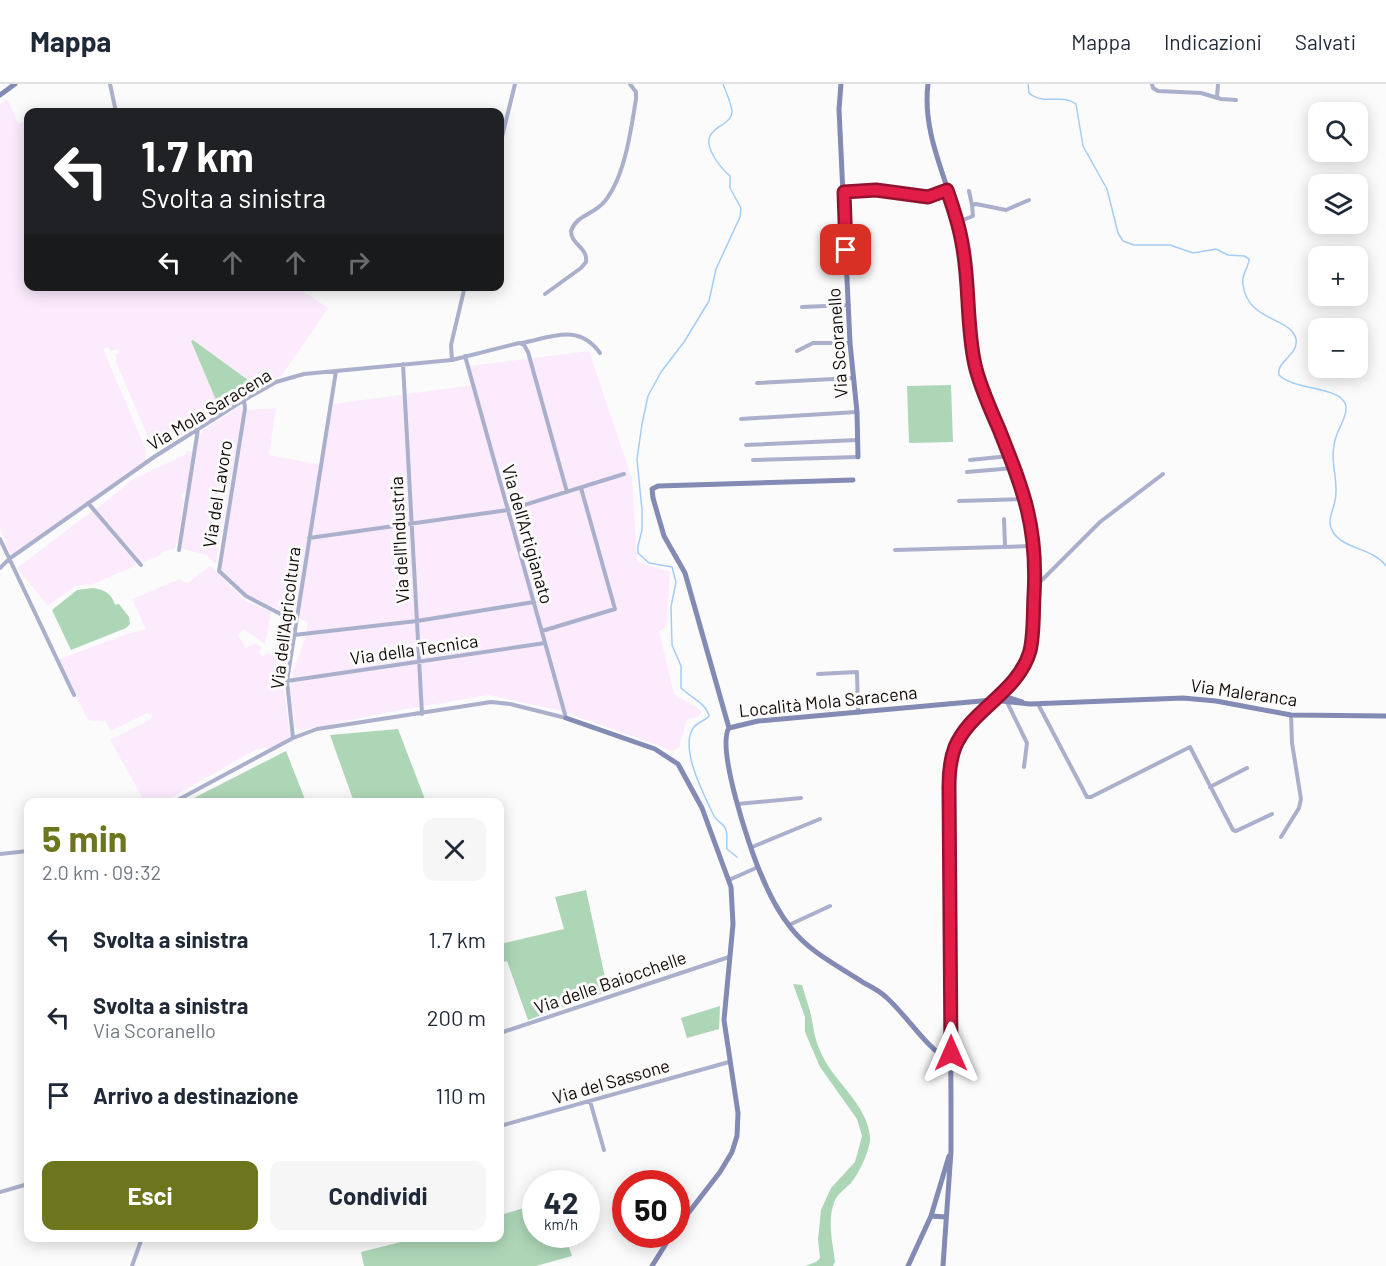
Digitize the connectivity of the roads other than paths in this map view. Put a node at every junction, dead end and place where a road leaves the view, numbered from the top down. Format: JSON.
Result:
{"nodes":[{"id":1,"x":110,"y":84,"type":"edge"},
{"id":2,"x":514,"y":84,"type":"edge"},
{"id":3,"x":630,"y":84,"type":"edge"},
{"id":4,"x":841,"y":84,"type":"edge"},
{"id":5,"x":928,"y":84,"type":"edge"},
{"id":6,"x":1152,"y":84,"type":"edge"},
{"id":7,"x":1218,"y":84,"type":"edge"},
{"id":8,"x":13,"y":85,"type":"edge"},
{"id":9,"x":0,"y":96,"type":"edge"},
{"id":10,"x":1217,"y":97,"type":"junction"},
{"id":11,"x":1236,"y":100,"type":"dead end"},
{"id":12,"x":115,"y":108,"type":"edge"},
{"id":13,"x":504,"y":128,"type":"edge"},
{"id":14,"x":947,"y":190,"type":"junction"},
{"id":15,"x":969,"y":191,"type":"dead end"},
{"id":16,"x":844,"y":192,"type":"junction"},
{"id":17,"x":1029,"y":200,"type":"dead end"},
{"id":18,"x":972,"y":205,"type":"junction"},
{"id":19,"x":957,"y":222,"type":"junction"},
{"id":20,"x":464,"y":291,"type":"edge"},
{"id":21,"x":545,"y":294,"type":"dead end"},
{"id":22,"x":849,"y":305,"type":"junction"},
{"id":23,"x":802,"y":307,"type":"dead end"},
{"id":24,"x":850,"y":343,"type":"junction"},
{"id":25,"x":522,"y":344,"type":"junction"},
{"id":26,"x":797,"y":351,"type":"dead end"},
{"id":27,"x":600,"y":353,"type":"dead end"},
{"id":28,"x":465,"y":357,"type":"junction"},
{"id":29,"x":452,"y":360,"type":"junction"},
{"id":30,"x":404,"y":364,"type":"junction"},
{"id":31,"x":336,"y":371,"type":"junction"},
{"id":32,"x":852,"y":378,"type":"junction"},
{"id":33,"x":757,"y":383,"type":"dead end"},
{"id":34,"x":244,"y":400,"type":"junction"},
{"id":35,"x":857,"y":412,"type":"junction"},
{"id":36,"x":741,"y":419,"type":"dead end"},
{"id":37,"x":198,"y":429,"type":"junction"},
{"id":38,"x":858,"y":440,"type":"junction"},
{"id":39,"x":746,"y":445,"type":"dead end"},
{"id":40,"x":1009,"y":456,"type":"junction"},
{"id":41,"x":858,"y":457,"type":"joint"},
{"id":42,"x":753,"y":460,"type":"dead end"},
{"id":43,"x":970,"y":460,"type":"dead end"},
{"id":44,"x":1014,"y":468,"type":"junction"},
{"id":45,"x":967,"y":472,"type":"dead end"},
{"id":46,"x":624,"y":474,"type":"dead end"},
{"id":47,"x":1162,"y":474,"type":"dead end"},
{"id":48,"x":853,"y":480,"type":"dead end"},
{"id":49,"x":581,"y":488,"type":"junction"},
{"id":50,"x":567,"y":492,"type":"junction"},
{"id":51,"x":1025,"y":500,"type":"junction"},
{"id":52,"x":959,"y":501,"type":"dead end"},
{"id":53,"x":88,"y":503,"type":"junction"},
{"id":54,"x":508,"y":510,"type":"junction"},
{"id":55,"x":1004,"y":519,"type":"dead end"},
{"id":56,"x":412,"y":525,"type":"junction"},
{"id":57,"x":309,"y":538,"type":"junction"},
{"id":58,"x":0,"y":539,"type":"edge"},
{"id":59,"x":1005,"y":546,"type":"junction"},
{"id":60,"x":1034,"y":546,"type":"junction"},
{"id":61,"x":179,"y":550,"type":"dead end"},
{"id":62,"x":895,"y":550,"type":"dead end"},
{"id":63,"x":9,"y":559,"type":"junction"},
{"id":64,"x":141,"y":566,"type":"dead end"},
{"id":65,"x":0,"y":567,"type":"edge"},
{"id":66,"x":1035,"y":587,"type":"junction"},
{"id":67,"x":534,"y":602,"type":"junction"},
{"id":68,"x":417,"y":621,"type":"junction"},
{"id":69,"x":297,"y":622,"type":"junction"},
{"id":70,"x":542,"y":631,"type":"junction"},
{"id":71,"x":294,"y":635,"type":"junction"},
{"id":72,"x":545,"y":643,"type":"junction"},
{"id":73,"x":420,"y":662,"type":"junction"},
{"id":74,"x":818,"y":674,"type":"dead end"},
{"id":75,"x":287,"y":681,"type":"junction"},
{"id":76,"x":74,"y":695,"type":"dead end"},
{"id":77,"x":1000,"y":695,"type":"junction"},
{"id":78,"x":995,"y":700,"type":"junction"},
{"id":79,"x":1007,"y":702,"type":"junction"},
{"id":80,"x":1025,"y":703,"type":"junction"},
{"id":81,"x":1038,"y":703,"type":"junction"},
{"id":82,"x":858,"y":713,"type":"junction"},
{"id":83,"x":422,"y":714,"type":"junction"},
{"id":84,"x":1292,"y":715,"type":"junction"},
{"id":85,"x":1386,"y":716,"type":"edge"},
{"id":86,"x":566,"y":718,"type":"junction"},
{"id":87,"x":729,"y":728,"type":"junction"},
{"id":88,"x":293,"y":738,"type":"junction"},
{"id":89,"x":1024,"y":767,"type":"dead end"},
{"id":90,"x":1248,"y":768,"type":"dead end"},
{"id":91,"x":1210,"y":787,"type":"junction"},
{"id":92,"x":181,"y":798,"type":"edge"},
{"id":93,"x":801,"y":798,"type":"dead end"},
{"id":94,"x":737,"y":804,"type":"junction"},
{"id":95,"x":1272,"y":814,"type":"dead end"},
{"id":96,"x":820,"y":819,"type":"dead end"},
{"id":97,"x":1281,"y":837,"type":"dead end"},
{"id":98,"x":752,"y":847,"type":"junction"},
{"id":99,"x":24,"y":851,"type":"edge"},
{"id":100,"x":0,"y":854,"type":"edge"},
{"id":101,"x":758,"y":867,"type":"junction"},
{"id":102,"x":729,"y":880,"type":"junction"},
{"id":103,"x":830,"y":906,"type":"dead end"},
{"id":104,"x":789,"y":925,"type":"junction"},
{"id":105,"x":729,"y":957,"type":"junction"},
{"id":106,"x":504,"y":1033,"type":"edge"},
{"id":107,"x":729,"y":1062,"type":"junction"},
{"id":108,"x":951,"y":1062,"type":"junction"},
{"id":109,"x":590,"y":1101,"type":"junction"},
{"id":110,"x":504,"y":1125,"type":"edge"},
{"id":111,"x":604,"y":1150,"type":"dead end"},
{"id":112,"x":951,"y":1151,"type":"junction"},
{"id":113,"x":24,"y":1185,"type":"edge"},
{"id":114,"x":0,"y":1192,"type":"edge"},
{"id":115,"x":690,"y":1210,"type":"edge"},
{"id":116,"x":931,"y":1216,"type":"junction"},
{"id":117,"x":946,"y":1218,"type":"junction"},
{"id":118,"x":140,"y":1242,"type":"edge"},
{"id":119,"x":663,"y":1248,"type":"edge"},
{"id":120,"x":131,"y":1266,"type":"edge"},
{"id":121,"x":652,"y":1266,"type":"edge"},
{"id":122,"x":908,"y":1266,"type":"edge"},
{"id":123,"x":943,"y":1266,"type":"edge"}],
"edges":[{"from":1,"to":12,"type":"street"},
{"from":2,"to":13,"type":"street"},
{"from":3,"to":21,"type":"street"},
{"from":4,"to":16,"type":"street","name":"Via Scoranello"},
{"from":5,"to":14,"type":"street"},
{"from":6,"to":10,"type":"street"},
{"from":7,"to":10,"type":"street"},
{"from":8,"to":9,"type":"street"},
{"from":10,"to":11,"type":"street"},
{"from":14,"to":16,"type":"street"},
{"from":14,"to":19,"type":"street"},
{"from":15,"to":18,"type":"street"},
{"from":16,"to":22,"type":"street","name":"Via Scoranello"},
{"from":17,"to":18,"type":"street"},
{"from":18,"to":19,"type":"street"},
{"from":19,"to":40,"type":"street"},
{"from":20,"to":29,"type":"street"},
{"from":22,"to":23,"type":"street"},
{"from":22,"to":24,"type":"street","name":"Via Scoranello"},
{"from":24,"to":26,"type":"street"},
{"from":24,"to":32,"type":"street","name":"Via Scoranello"},
{"from":25,"to":27,"type":"street","name":"Via Mola Saracena"},
{"from":25,"to":28,"type":"street","name":"Via Mola Saracena"},
{"from":25,"to":50,"type":"street"},
{"from":28,"to":29,"type":"street","name":"Via Mola Saracena"},
{"from":28,"to":54,"type":"street","name":"Via dell'Artigianato"},
{"from":29,"to":30,"type":"street","name":"Via Mola Saracena"},
{"from":30,"to":31,"type":"street","name":"Via Mola Saracena"},
{"from":30,"to":56,"type":"street","name":"Via dell'Industria"},
{"from":31,"to":34,"type":"street","name":"Via Mola Saracena"},
{"from":31,"to":57,"type":"street","name":"Via dell'Agricoltura"},
{"from":32,"to":33,"type":"street"},
{"from":32,"to":35,"type":"street","name":"Via Scoranello"},
{"from":34,"to":37,"type":"street","name":"Via Mola Saracena"},
{"from":34,"to":69,"type":"street","name":"Via del Lavoro"},
{"from":35,"to":36,"type":"street"},
{"from":35,"to":38,"type":"street","name":"Via Scoranello"},
{"from":37,"to":53,"type":"street","name":"Via Mola Saracena"},
{"from":37,"to":61,"type":"street"},
{"from":38,"to":39,"type":"street"},
{"from":38,"to":41,"type":"street","name":"Via Scoranello"},
{"from":40,"to":43,"type":"street"},
{"from":40,"to":44,"type":"street"},
{"from":41,"to":42,"type":"street"},
{"from":44,"to":45,"type":"street"},
{"from":44,"to":51,"type":"street"},
{"from":46,"to":49,"type":"street"},
{"from":47,"to":66,"type":"street"},
{"from":48,"to":87,"type":"street"},
{"from":49,"to":50,"type":"street"},
{"from":49,"to":70,"type":"street"},
{"from":50,"to":54,"type":"street"},
{"from":51,"to":52,"type":"street"},
{"from":51,"to":60,"type":"street"},
{"from":53,"to":63,"type":"street","name":"Via Mola Saracena"},
{"from":53,"to":64,"type":"street"},
{"from":54,"to":56,"type":"street"},
{"from":54,"to":67,"type":"street","name":"Via dell'Artigianato"},
{"from":55,"to":59,"type":"street"},
{"from":56,"to":57,"type":"street"},
{"from":56,"to":68,"type":"street","name":"Via dell'Industria"},
{"from":57,"to":69,"type":"street","name":"Via dell'Agricoltura"},
{"from":58,"to":63,"type":"street"},
{"from":59,"to":60,"type":"street"},
{"from":59,"to":62,"type":"street"},
{"from":60,"to":66,"type":"street"},
{"from":63,"to":65,"type":"street","name":"Via Mola Saracena"},
{"from":63,"to":76,"type":"street"},
{"from":66,"to":77,"type":"street"},
{"from":67,"to":68,"type":"street"},
{"from":67,"to":70,"type":"street","name":"Via dell'Artigianato"},
{"from":68,"to":71,"type":"street"},
{"from":68,"to":73,"type":"street","name":"Via dell'Industria"},
{"from":69,"to":71,"type":"street","name":"Via dell'Agricoltura"},
{"from":70,"to":72,"type":"street","name":"Via dell'Artigianato"},
{"from":71,"to":75,"type":"street","name":"Via dell'Agricoltura"},
{"from":72,"to":73,"type":"street","name":"Via della Tecnica"},
{"from":72,"to":86,"type":"street","name":"Via dell'Artigianato"},
{"from":73,"to":75,"type":"street","name":"Via della Tecnica"},
{"from":73,"to":83,"type":"street","name":"Via dell'Industria"},
{"from":74,"to":82,"type":"street"},
{"from":75,"to":88,"type":"street","name":"Via dell'Agricoltura"},
{"from":77,"to":78,"type":"street"},
{"from":77,"to":80,"type":"street"},
{"from":78,"to":79,"type":"street","name":"Località Mola Saracena"},
{"from":78,"to":82,"type":"street","name":"Località Mola Saracena"},
{"from":78,"to":108,"type":"street"},
{"from":79,"to":80,"type":"street","name":"Località Mola Saracena"},
{"from":79,"to":89,"type":"street"},
{"from":80,"to":81,"type":"street","name":"Via Maleranca"},
{"from":81,"to":84,"type":"street","name":"Via Maleranca"},
{"from":81,"to":91,"type":"street"},
{"from":82,"to":87,"type":"street","name":"Località Mola Saracena"},
{"from":83,"to":86,"type":"street"},
{"from":83,"to":88,"type":"street"},
{"from":84,"to":85,"type":"street","name":"Via Maleranca"},
{"from":84,"to":97,"type":"street"},
{"from":86,"to":102,"type":"street"},
{"from":87,"to":94,"type":"street","name":"Località Mola Saracena"},
{"from":88,"to":92,"type":"street"},
{"from":90,"to":91,"type":"street"},
{"from":91,"to":95,"type":"street"},
{"from":93,"to":94,"type":"street"},
{"from":94,"to":98,"type":"street","name":"Località Mola Saracena"},
{"from":96,"to":98,"type":"street"},
{"from":98,"to":101,"type":"street","name":"Località Mola Saracena"},
{"from":99,"to":100,"type":"street"},
{"from":101,"to":102,"type":"street"},
{"from":101,"to":104,"type":"street","name":"Località Mola Saracena"},
{"from":102,"to":105,"type":"street"},
{"from":103,"to":104,"type":"street"},
{"from":104,"to":108,"type":"street","name":"Località Mola Saracena"},
{"from":105,"to":106,"type":"street","name":"Via delle Baiocchelle"},
{"from":105,"to":107,"type":"street"},
{"from":107,"to":109,"type":"street","name":"Via del Sassone"},
{"from":107,"to":115,"type":"street"},
{"from":108,"to":112,"type":"street"},
{"from":109,"to":110,"type":"street","name":"Via del Sassone"},
{"from":109,"to":111,"type":"street"},
{"from":112,"to":116,"type":"street"},
{"from":112,"to":117,"type":"street"},
{"from":113,"to":114,"type":"street"},
{"from":116,"to":117,"type":"street"},
{"from":116,"to":122,"type":"street"},
{"from":117,"to":123,"type":"street"},
{"from":118,"to":120,"type":"street"},
{"from":119,"to":121,"type":"street"}]}
